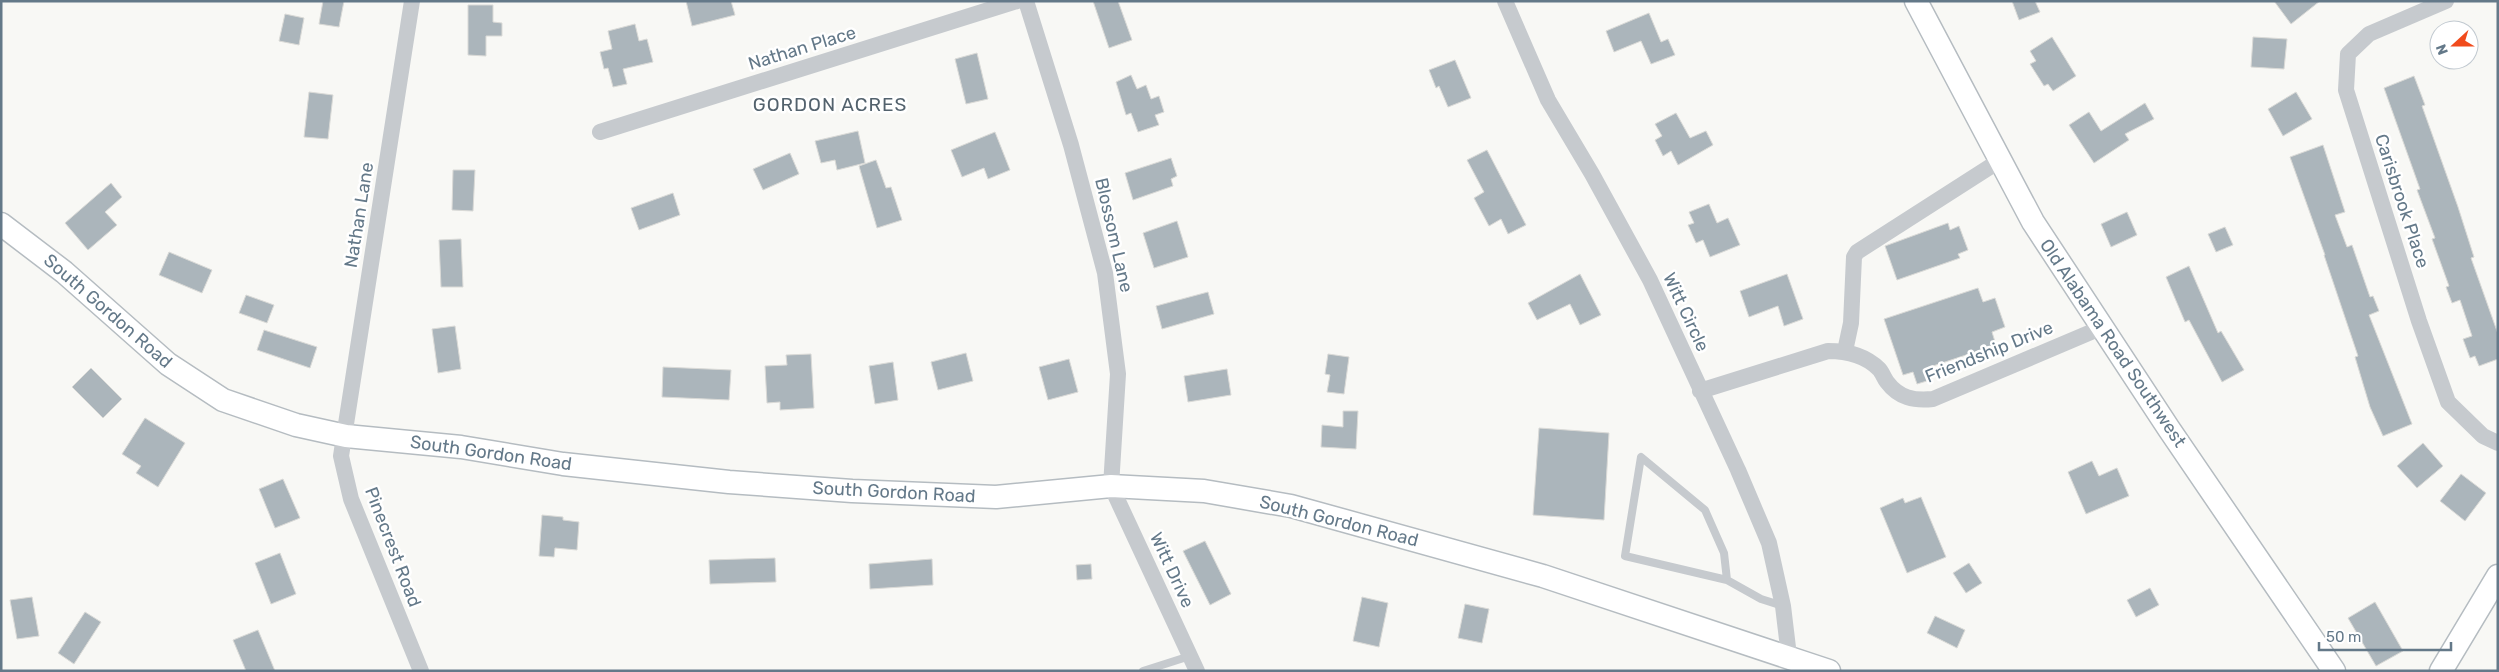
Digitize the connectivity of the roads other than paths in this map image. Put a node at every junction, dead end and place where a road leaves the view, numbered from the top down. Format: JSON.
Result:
{"nodes":[{"id":1,"x":412,"y":1,"type":"edge"},
{"id":2,"x":1017,"y":1,"type":"edge"},
{"id":3,"x":1026,"y":1,"type":"edge"},
{"id":4,"x":1505,"y":1,"type":"edge"},
{"id":5,"x":1916,"y":1,"type":"edge"},
{"id":6,"x":2446,"y":1,"type":"edge"},
{"id":7,"x":600,"y":132,"type":"dead end"},
{"id":8,"x":1999,"y":161,"type":"junction"},
{"id":9,"x":1,"y":224,"type":"edge"},
{"id":10,"x":2103,"y":327,"type":"junction"},
{"id":11,"x":1845,"y":351,"type":"junction"},
{"id":12,"x":1700,"y":391,"type":"junction"},
{"id":13,"x":346,"y":436,"type":"junction"},
{"id":14,"x":2498,"y":443,"type":"edge"},
{"id":15,"x":1111,"y":486,"type":"junction"},
{"id":16,"x":2498,"y":576,"type":"edge"},
{"id":17,"x":1727,"y":580,"type":"junction"},
{"id":18,"x":1783,"y":606,"type":"junction"},
{"id":19,"x":1789,"y":656,"type":"junction"},
{"id":20,"x":1194,"y":663,"type":"edge"},
{"id":21,"x":421,"y":671,"type":"edge"},
{"id":22,"x":1143,"y":671,"type":"edge"},
{"id":23,"x":1829,"y":671,"type":"edge"},
{"id":24,"x":2334,"y":671,"type":"edge"},
{"id":25,"x":2441,"y":671,"type":"edge"}],
"edges":[{"from":1,"to":13,"type":"street","name":"Nathan Lane"},
{"from":2,"to":7,"type":"street","name":"Nathan Place"},
{"from":3,"to":15,"type":"street","name":"Blossom Lane"},
{"from":4,"to":12,"type":"street","name":"Witt Circle"},
{"from":5,"to":8,"type":"street","name":"Old Alabama Road Southwest"},
{"from":6,"to":14,"type":"street","name":"Carisbrook Place"},
{"from":8,"to":10,"type":"street","name":"Old Alabama Road Southwest"},
{"from":8,"to":11,"type":"street"},
{"from":9,"to":13,"type":"street","name":"South Gordon Road"},
{"from":10,"to":11,"type":"street","name":"Friendship Drive"},
{"from":10,"to":24,"type":"street","name":"Old Alabama Road Southwest"},
{"from":11,"to":12,"type":"street","name":"Friendship Drive"},
{"from":12,"to":18,"type":"street","name":"Witt Circle"},
{"from":13,"to":15,"type":"street","name":"South Gordon Road"},
{"from":13,"to":21,"type":"street","name":"Pinecrest Road"},
{"from":15,"to":19,"type":"street","name":"South Gordon Road"},
{"from":15,"to":20,"type":"street","name":"Witt Drive"},
{"from":16,"to":25,"type":"street"},
{"from":17,"to":17,"type":"lane"},
{"from":17,"to":18,"type":"lane"},
{"from":18,"to":19,"type":"street","name":"Witt Circle"},
{"from":19,"to":23,"type":"street","name":"South Gordon Road"},
{"from":20,"to":22,"type":"lane"}]}
